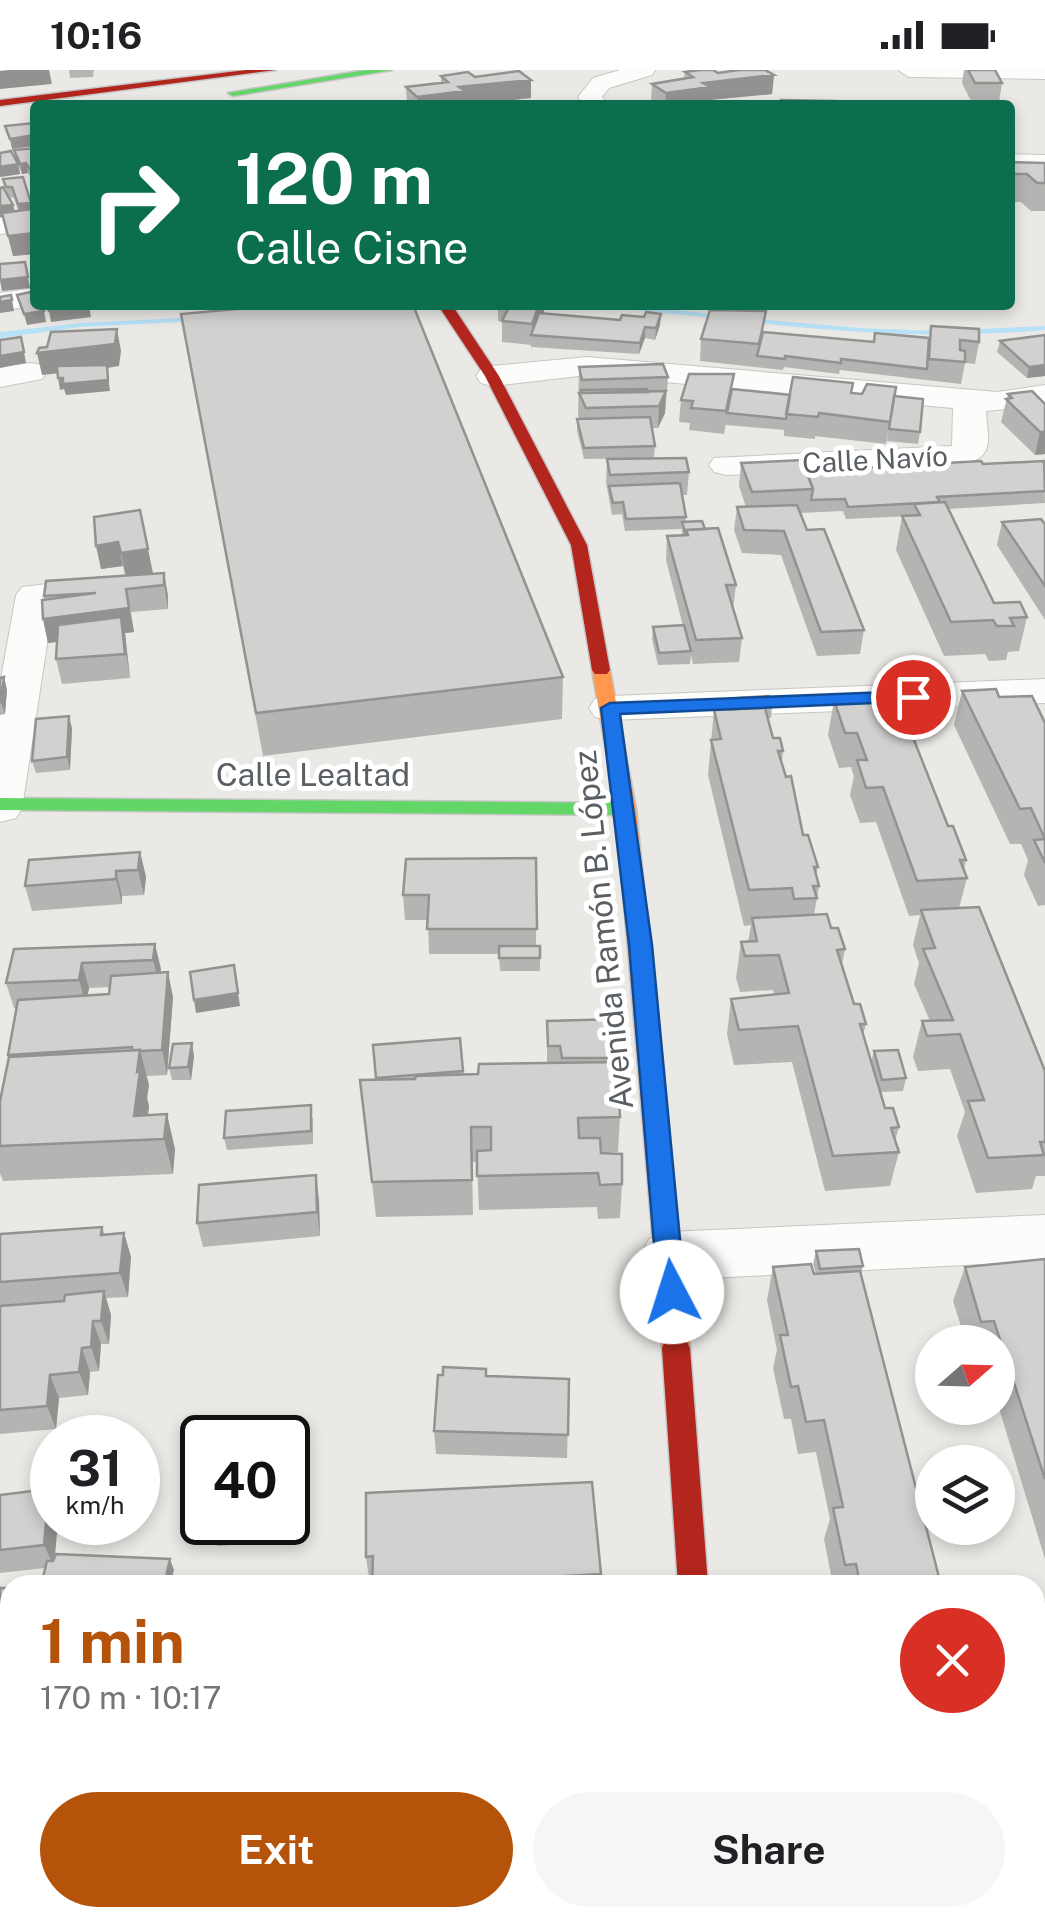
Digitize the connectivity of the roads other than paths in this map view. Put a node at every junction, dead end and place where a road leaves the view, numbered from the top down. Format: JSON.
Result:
{"nodes":[{"id":1,"x":387,"y":70,"type":"edge"},
{"id":2,"x":644,"y":70,"type":"edge"},
{"id":3,"x":910,"y":70,"type":"edge"},
{"id":4,"x":1045,"y":72,"type":"edge"},
{"id":5,"x":191,"y":75,"type":"edge"},
{"id":6,"x":237,"y":79,"type":"edge"},
{"id":7,"x":270,"y":87,"type":"edge"},
{"id":8,"x":151,"y":100,"type":"edge"},
{"id":9,"x":296,"y":100,"type":"edge"},
{"id":10,"x":593,"y":100,"type":"edge"},
{"id":11,"x":0,"y":103,"type":"edge"},
{"id":12,"x":30,"y":117,"type":"edge"},
{"id":13,"x":0,"y":121,"type":"edge"},
{"id":14,"x":1015,"y":162,"type":"edge"},
{"id":15,"x":1045,"y":163,"type":"edge"},
{"id":16,"x":30,"y":223,"type":"edge"},
{"id":17,"x":0,"y":226,"type":"edge"},
{"id":18,"x":30,"y":299,"type":"edge"},
{"id":19,"x":0,"y":302,"type":"edge"},
{"id":20,"x":450,"y":312,"type":"edge"},
{"id":21,"x":492,"y":376,"type":"junction"},
{"id":22,"x":1045,"y":395,"type":"edge"},
{"id":23,"x":969,"y":399,"type":"junction"},
{"id":24,"x":726,"y":465,"type":"dead end"},
{"id":25,"x":88,"y":590,"type":"edge"},
{"id":26,"x":1045,"y":691,"type":"edge"},
{"id":27,"x":610,"y":708,"type":"junction"},
{"id":28,"x":0,"y":805,"type":"edge"},
{"id":29,"x":626,"y":809,"type":"junction"},
{"id":30,"x":1045,"y":1238,"type":"edge"},
{"id":31,"x":669,"y":1256,"type":"junction"},
{"id":32,"x":692,"y":1575,"type":"edge"}],
"edges":[{"from":1,"to":7,"type":"street"},
{"from":2,"to":10,"type":"street"},
{"from":3,"to":4,"type":"street"},
{"from":5,"to":6,"type":"street"},
{"from":5,"to":11,"type":"street"},
{"from":6,"to":7,"type":"street"},
{"from":6,"to":8,"type":"street"},
{"from":7,"to":9,"type":"street"},
{"from":12,"to":13,"type":"street"},
{"from":14,"to":15,"type":"street"},
{"from":16,"to":17,"type":"street"},
{"from":18,"to":19,"type":"street"},
{"from":20,"to":21,"type":"street","name":"Avenida Ramón B. López"},
{"from":21,"to":23,"type":"street"},
{"from":21,"to":27,"type":"street","name":"Avenida Ramón B. López"},
{"from":22,"to":23,"type":"street"},
{"from":23,"to":24,"type":"street","name":"Calle Navío"},
{"from":25,"to":28,"type":"street"},
{"from":26,"to":27,"type":"street"},
{"from":27,"to":29,"type":"street","name":"Avenida Ramón B. López"},
{"from":28,"to":29,"type":"street","name":"Calle Lealtad"},
{"from":29,"to":31,"type":"street","name":"Avenida Ramón B. López"},
{"from":30,"to":31,"type":"street"},
{"from":31,"to":32,"type":"street","name":"Avenida Ramón B. López"}]}
